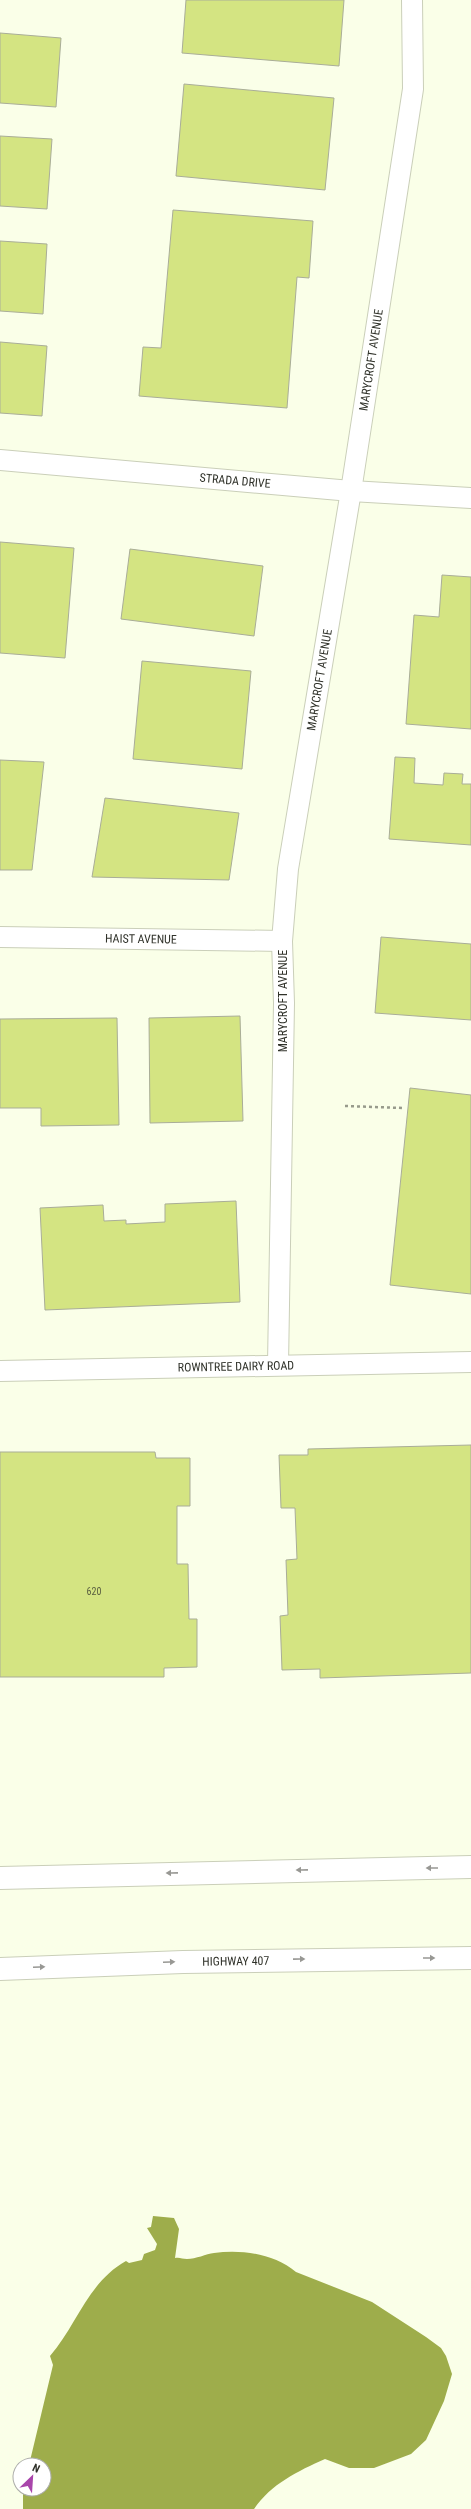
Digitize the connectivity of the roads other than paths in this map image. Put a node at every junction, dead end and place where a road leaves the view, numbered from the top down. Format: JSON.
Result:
{"nodes":[{"id":1,"x":412,"y":0,"type":"edge"},
{"id":2,"x":0,"y":460,"type":"edge"},
{"id":3,"x":351,"y":491,"type":"junction"},
{"id":4,"x":471,"y":498,"type":"edge"},
{"id":5,"x":0,"y":936,"type":"edge"},
{"id":6,"x":282,"y":941,"type":"junction"},
{"id":7,"x":471,"y":1362,"type":"edge"},
{"id":8,"x":278,"y":1365,"type":"junction"},
{"id":9,"x":0,"y":1371,"type":"edge"},
{"id":10,"x":471,"y":1867,"type":"edge"},
{"id":11,"x":0,"y":1877,"type":"edge"},
{"id":12,"x":471,"y":1958,"type":"edge"},
{"id":13,"x":0,"y":1969,"type":"edge"}],
"edges":[{"from":1,"to":3,"type":"street","name":"MARYCROFT AVENUE"},
{"from":2,"to":3,"type":"street","name":"STRADA DRIVE"},
{"from":3,"to":4,"type":"street","name":"STRADA DRIVE"},
{"from":3,"to":6,"type":"street","name":"MARYCROFT AVENUE"},
{"from":5,"to":6,"type":"street","name":"HAIST AVENUE"},
{"from":6,"to":8,"type":"street","name":"MARYCROFT AVENUE"},
{"from":7,"to":8,"type":"street","name":"ROWNTREE DAIRY ROAD"},
{"from":8,"to":9,"type":"street","name":"ROWNTREE DAIRY ROAD"},
{"from":10,"to":11,"type":"highway","one_way":true},
{"from":13,"to":12,"type":"highway","name":"HIGHWAY 407","one_way":true}]}
